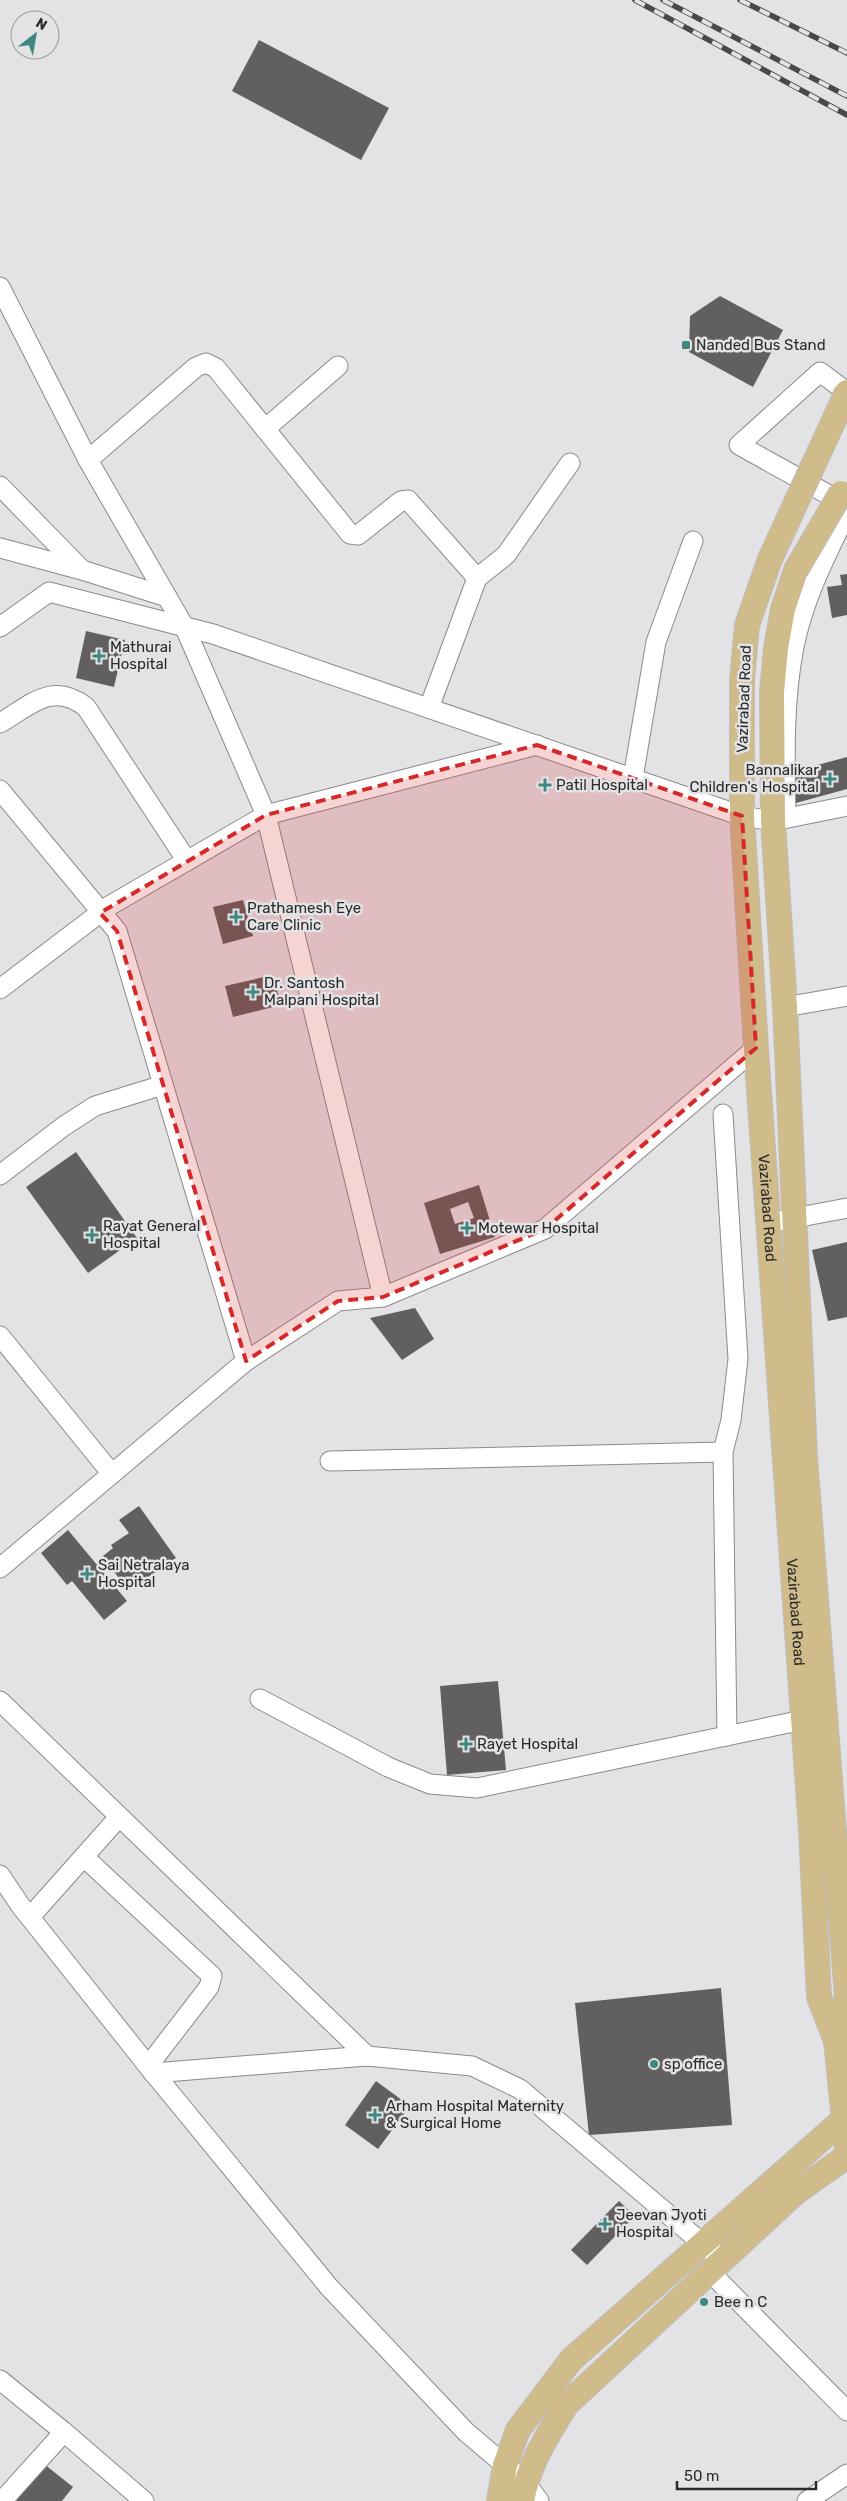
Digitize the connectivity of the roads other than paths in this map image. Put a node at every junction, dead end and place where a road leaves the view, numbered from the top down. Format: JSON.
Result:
{"nodes":[{"id":1,"x":0,"y":287,"type":"edge"},
{"id":2,"x":338,"y":366,"type":"dead end"},
{"id":3,"x":847,"y":392,"type":"edge"},
{"id":4,"x":265,"y":429,"type":"junction"},
{"id":5,"x":88,"y":460,"type":"junction"},
{"id":6,"x":570,"y":463,"type":"dead end"},
{"id":7,"x":847,"y":480,"type":"edge"},
{"id":8,"x":0,"y":486,"type":"edge"},
{"id":9,"x":847,"y":505,"type":"edge"},
{"id":10,"x":847,"y":512,"type":"edge"},
{"id":11,"x":693,"y":541,"type":"dead end"},
{"id":12,"x":0,"y":548,"type":"edge"},
{"id":13,"x":82,"y":570,"type":"junction"},
{"id":14,"x":477,"y":578,"type":"junction"},
{"id":15,"x":167,"y":596,"type":"junction"},
{"id":16,"x":0,"y":627,"type":"edge"},
{"id":17,"x":185,"y":628,"type":"junction"},
{"id":18,"x":429,"y":708,"type":"junction"},
{"id":19,"x":0,"y":723,"type":"edge"},
{"id":20,"x":536,"y":745,"type":"junction"},
{"id":21,"x":633,"y":778,"type":"junction"},
{"id":22,"x":0,"y":790,"type":"edge"},
{"id":23,"x":847,"y":806,"type":"edge"},
{"id":24,"x":266,"y":815,"type":"junction"},
{"id":25,"x":742,"y":816,"type":"junction"},
{"id":26,"x":780,"y":819,"type":"junction"},
{"id":27,"x":187,"y":861,"type":"junction"},
{"id":28,"x":100,"y":913,"type":"junction"},
{"id":29,"x":781,"y":921,"type":"junction"},
{"id":30,"x":749,"y":923,"type":"junction"},
{"id":31,"x":0,"y":989,"type":"edge"},
{"id":32,"x":847,"y":996,"type":"edge"},
{"id":33,"x":785,"y":1008,"type":"junction"},
{"id":34,"x":756,"y":1048,"type":"junction"},
{"id":35,"x":163,"y":1084,"type":"junction"},
{"id":36,"x":723,"y":1114,"type":"dead end"},
{"id":37,"x":0,"y":1175,"type":"edge"},
{"id":38,"x":847,"y":1208,"type":"edge"},
{"id":39,"x":794,"y":1220,"type":"junction"},
{"id":40,"x":768,"y":1223,"type":"junction"},
{"id":41,"x":384,"y":1298,"type":"junction"},
{"id":42,"x":0,"y":1336,"type":"edge"},
{"id":43,"x":246,"y":1361,"type":"junction"},
{"id":44,"x":723,"y":1452,"type":"junction"},
{"id":45,"x":330,"y":1460,"type":"dead end"},
{"id":46,"x":112,"y":1474,"type":"junction"},
{"id":47,"x":0,"y":1568,"type":"edge"},
{"id":48,"x":260,"y":1699,"type":"dead end"},
{"id":49,"x":0,"y":1701,"type":"edge"},
{"id":50,"x":803,"y":1720,"type":"junction"},
{"id":51,"x":727,"y":1736,"type":"junction"},
{"id":52,"x":839,"y":1805,"type":"edge"},
{"id":53,"x":120,"y":1817,"type":"junction"},
{"id":54,"x":84,"y":1857,"type":"junction"},
{"id":55,"x":0,"y":1875,"type":"edge"},
{"id":56,"x":30,"y":1917,"type":"junction"},
{"id":57,"x":836,"y":2041,"type":"junction"},
{"id":58,"x":367,"y":2056,"type":"junction"},
{"id":59,"x":151,"y":2070,"type":"junction"},
{"id":60,"x":844,"y":2119,"type":"junction"},
{"id":61,"x":847,"y":2150,"type":"edge"},
{"id":62,"x":847,"y":2156,"type":"edge"},
{"id":63,"x":703,"y":2244,"type":"junction"},
{"id":64,"x":716,"y":2266,"type":"junction"},
{"id":65,"x":0,"y":2380,"type":"edge"},
{"id":66,"x":847,"y":2411,"type":"edge"},
{"id":67,"x":64,"y":2432,"type":"junction"},
{"id":68,"x":505,"y":2465,"type":"junction"},
{"id":69,"x":847,"y":2474,"type":"edge"},
{"id":70,"x":524,"y":2492,"type":"edge"},
{"id":71,"x":2,"y":2501,"type":"edge"},
{"id":72,"x":144,"y":2501,"type":"edge"},
{"id":73,"x":499,"y":2501,"type":"edge"},
{"id":74,"x":540,"y":2501,"type":"edge"},
{"id":75,"x":807,"y":2501,"type":"edge"}],
"edges":[{"from":1,"to":5,"type":"street"},
{"from":2,"to":4,"type":"street"},
{"from":3,"to":9,"type":"street"},
{"from":3,"to":25,"type":"main road","name":"Vazirabad Road","bridge":true},
{"from":4,"to":5,"type":"street"},
{"from":4,"to":14,"type":"street"},
{"from":5,"to":15,"type":"street"},
{"from":6,"to":14,"type":"street"},
{"from":7,"to":26,"type":"main road","name":"Vazirabad Road","bridge":true},
{"from":8,"to":13,"type":"street"},
{"from":10,"to":26,"type":"street"},
{"from":11,"to":21,"type":"street"},
{"from":12,"to":13,"type":"street"},
{"from":13,"to":15,"type":"street"},
{"from":14,"to":18,"type":"street"},
{"from":15,"to":17,"type":"street"},
{"from":16,"to":17,"type":"street"},
{"from":17,"to":18,"type":"street"},
{"from":17,"to":24,"type":"street"},
{"from":18,"to":20,"type":"street"},
{"from":19,"to":27,"type":"street"},
{"from":20,"to":21,"type":"street"},
{"from":20,"to":24,"type":"street"},
{"from":21,"to":25,"type":"street"},
{"from":22,"to":28,"type":"street"},
{"from":23,"to":26,"type":"street"},
{"from":24,"to":27,"type":"street"},
{"from":24,"to":41,"type":"street"},
{"from":25,"to":26,"type":"street"},
{"from":25,"to":30,"type":"main road","name":"Vazirabad Road"},
{"from":26,"to":29,"type":"main road","name":"Vazirabad Road"},
{"from":27,"to":28,"type":"street"},
{"from":28,"to":31,"type":"street"},
{"from":28,"to":35,"type":"street"},
{"from":29,"to":30,"type":"main road"},
{"from":29,"to":33,"type":"main road","name":"Vazirabad Road"},
{"from":30,"to":34,"type":"main road","name":"Vazirabad Road"},
{"from":32,"to":33,"type":"street"},
{"from":33,"to":39,"type":"main road","name":"Vazirabad Road"},
{"from":34,"to":40,"type":"main road","name":"Vazirabad Road"},
{"from":34,"to":41,"type":"street"},
{"from":35,"to":37,"type":"street"},
{"from":35,"to":43,"type":"street"},
{"from":36,"to":44,"type":"street"},
{"from":38,"to":39,"type":"street"},
{"from":39,"to":40,"type":"street"},
{"from":39,"to":52,"type":"main road","name":"Vazirabad Road"},
{"from":40,"to":50,"type":"main road","name":"Vazirabad Road"},
{"from":41,"to":43,"type":"street"},
{"from":42,"to":46,"type":"street"},
{"from":43,"to":46,"type":"street"},
{"from":44,"to":45,"type":"street"},
{"from":44,"to":51,"type":"street"},
{"from":46,"to":47,"type":"street"},
{"from":48,"to":51,"type":"street"},
{"from":49,"to":53,"type":"street"},
{"from":50,"to":51,"type":"street"},
{"from":50,"to":57,"type":"main road","name":"Vazirabad Road"},
{"from":52,"to":57,"type":"main road","name":"Vazirabad Road"},
{"from":53,"to":54,"type":"street"},
{"from":53,"to":58,"type":"street"},
{"from":54,"to":56,"type":"street"},
{"from":54,"to":59,"type":"street"},
{"from":55,"to":56,"type":"street"},
{"from":56,"to":59,"type":"street"},
{"from":57,"to":60,"type":"main road","name":"Vazirabad Road"},
{"from":58,"to":59,"type":"street"},
{"from":58,"to":63,"type":"street"},
{"from":59,"to":68,"type":"street"},
{"from":60,"to":61,"type":"main road","name":"Vazirabad Road"},
{"from":60,"to":63,"type":"main road"},
{"from":62,"to":64,"type":"main road"},
{"from":63,"to":64,"type":"street"},
{"from":63,"to":68,"type":"main road"},
{"from":64,"to":66,"type":"street"},
{"from":64,"to":70,"type":"main road"},
{"from":65,"to":67,"type":"street"},
{"from":67,"to":71,"type":"street"},
{"from":67,"to":72,"type":"street"},
{"from":68,"to":70,"type":"street"},
{"from":68,"to":73,"type":"main road"},
{"from":69,"to":75,"type":"street"},
{"from":70,"to":74,"type":"street"}]}
